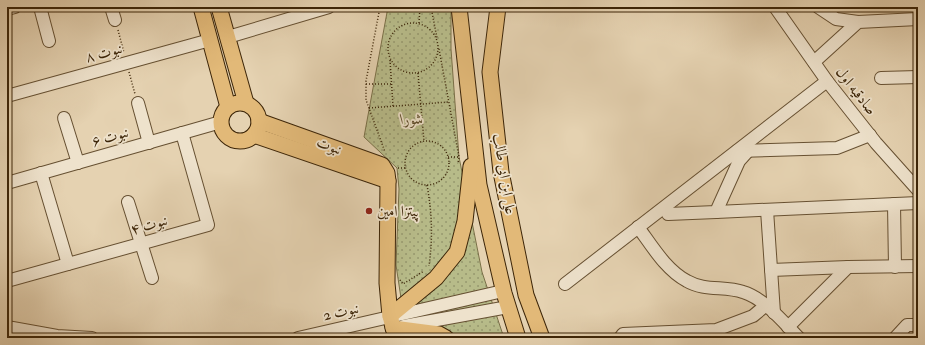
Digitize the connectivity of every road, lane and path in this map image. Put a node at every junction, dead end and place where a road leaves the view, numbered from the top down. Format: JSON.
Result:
{"nodes":[{"id":1,"x":15,"y":7,"type":"edge"},
{"id":2,"x":40,"y":7,"type":"edge"},
{"id":3,"x":112,"y":7,"type":"edge"},
{"id":4,"x":201,"y":7,"type":"edge"},
{"id":5,"x":219,"y":7,"type":"edge"},
{"id":6,"x":329,"y":7,"type":"edge"},
{"id":7,"x":380,"y":7,"type":"edge"},
{"id":8,"x":420,"y":7,"type":"edge"},
{"id":9,"x":431,"y":7,"type":"edge"},
{"id":10,"x":459,"y":7,"type":"edge"},
{"id":11,"x":498,"y":7,"type":"edge"},
{"id":12,"x":775,"y":7,"type":"edge"},
{"id":13,"x":818,"y":7,"type":"edge"},
{"id":14,"x":7,"y":9,"type":"edge"},
{"id":15,"x":302,"y":11,"type":"edge"},
{"id":16,"x":918,"y":19,"type":"edge"},
{"id":17,"x":115,"y":20,"type":"dead end"},
{"id":18,"x":858,"y":22,"type":"junction"},
{"id":19,"x":419,"y":23,"type":"junction"},
{"id":20,"x":228,"y":37,"type":"junction"},
{"id":21,"x":49,"y":40,"type":"dead end"},
{"id":22,"x":210,"y":40,"type":"junction"},
{"id":23,"x":438,"y":40,"type":"junction"},
{"id":24,"x":439,"y":48,"type":"junction"},
{"id":25,"x":390,"y":60,"type":"junction"},
{"id":26,"x":814,"y":62,"type":"junction"},
{"id":27,"x":418,"y":73,"type":"junction"},
{"id":28,"x":918,"y":77,"type":"edge"},
{"id":29,"x":881,"y":78,"type":"dead end"},
{"id":30,"x":827,"y":81,"type":"junction"},
{"id":31,"x":366,"y":84,"type":"junction"},
{"id":32,"x":392,"y":84,"type":"junction"},
{"id":33,"x":7,"y":96,"type":"edge"},
{"id":34,"x":449,"y":102,"type":"junction"},
{"id":35,"x":138,"y":103,"type":"dead end"},
{"id":36,"x":246,"y":104,"type":"junction"},
{"id":37,"x":421,"y":104,"type":"junction"},
{"id":38,"x":393,"y":106,"type":"junction"},
{"id":39,"x":228,"y":107,"type":"junction"},
{"id":40,"x":368,"y":108,"type":"junction"},
{"id":41,"x":64,"y":118,"type":"dead end"},
{"id":42,"x":260,"y":121,"type":"junction"},
{"id":43,"x":221,"y":122,"type":"junction"},
{"id":44,"x":182,"y":133,"type":"junction"},
{"id":45,"x":254,"y":136,"type":"junction"},
{"id":46,"x":870,"y":136,"type":"junction"},
{"id":47,"x":474,"y":140,"type":"junction"},
{"id":48,"x":424,"y":141,"type":"junction"},
{"id":49,"x":149,"y":143,"type":"junction"},
{"id":50,"x":742,"y":151,"type":"junction"},
{"id":51,"x":385,"y":152,"type":"dead end"},
{"id":52,"x":448,"y":157,"type":"junction"},
{"id":53,"x":459,"y":157,"type":"junction"},
{"id":54,"x":78,"y":163,"type":"junction"},
{"id":55,"x":459,"y":164,"type":"dead end"},
{"id":56,"x":41,"y":173,"type":"junction"},
{"id":57,"x":388,"y":181,"type":"junction"},
{"id":58,"x":7,"y":182,"type":"edge"},
{"id":59,"x":427,"y":185,"type":"junction"},
{"id":60,"x":918,"y":190,"type":"edge"},
{"id":61,"x":128,"y":202,"type":"dead end"},
{"id":62,"x":918,"y":203,"type":"edge"},
{"id":63,"x":894,"y":204,"type":"junction"},
{"id":64,"x":768,"y":210,"type":"junction"},
{"id":65,"x":716,"y":212,"type":"junction"},
{"id":66,"x":668,"y":214,"type":"dead end"},
{"id":67,"x":638,"y":227,"type":"junction"},
{"id":68,"x":141,"y":244,"type":"junction"},
{"id":69,"x":434,"y":262,"type":"dead end"},
{"id":70,"x":68,"y":264,"type":"junction"},
{"id":71,"x":918,"y":266,"type":"edge"},
{"id":72,"x":848,"y":267,"type":"junction"},
{"id":73,"x":895,"y":267,"type":"junction"},
{"id":74,"x":429,"y":268,"type":"junction"},
{"id":75,"x":771,"y":270,"type":"junction"},
{"id":76,"x":152,"y":278,"type":"dead end"},
{"id":77,"x":399,"y":279,"type":"dead end"},
{"id":78,"x":7,"y":281,"type":"edge"},
{"id":79,"x":565,"y":284,"type":"dead end"},
{"id":80,"x":503,"y":291,"type":"junction"},
{"id":81,"x":508,"y":307,"type":"junction"},
{"id":82,"x":770,"y":309,"type":"junction"},
{"id":83,"x":918,"y":325,"type":"edge"},
{"id":84,"x":788,"y":327,"type":"junction"},
{"id":85,"x":7,"y":328,"type":"edge"},
{"id":86,"x":393,"y":328,"type":"edge"},
{"id":87,"x":92,"y":338,"type":"edge"},
{"id":88,"x":298,"y":338,"type":"edge"},
{"id":89,"x":446,"y":338,"type":"edge"},
{"id":90,"x":518,"y":338,"type":"edge"},
{"id":91,"x":542,"y":338,"type":"edge"},
{"id":92,"x":620,"y":338,"type":"edge"},
{"id":93,"x":799,"y":338,"type":"edge"},
{"id":94,"x":895,"y":338,"type":"edge"}],
"edges":[{"from":1,"to":14,"type":"street"},
{"from":2,"to":21,"type":"street"},
{"from":3,"to":17,"type":"street"},
{"from":4,"to":22,"type":"main road"},
{"from":5,"to":20,"type":"main road"},
{"from":6,"to":15,"type":"street"},
{"from":7,"to":31,"type":"path"},
{"from":8,"to":19,"type":"path"},
{"from":9,"to":23,"type":"path"},
{"from":10,"to":47,"type":"main road","name":"علی ابن ابی طالب"},
{"from":11,"to":91,"type":"main road","name":"علی ابن ابی طالب"},
{"from":12,"to":26,"type":"street","name":"صادقیه اول"},
{"from":13,"to":18,"type":"street"},
{"from":15,"to":20,"type":"street"},
{"from":16,"to":18,"type":"street"},
{"from":18,"to":26,"type":"street"},
{"from":19,"to":23,"type":"path"},
{"from":19,"to":25,"type":"path"},
{"from":20,"to":36,"type":"main road"},
{"from":22,"to":33,"type":"street","name":"نبوت ۸"},
{"from":22,"to":39,"type":"main road"},
{"from":23,"to":24,"type":"path"},
{"from":24,"to":27,"type":"path"},
{"from":24,"to":34,"type":"path"},
{"from":25,"to":27,"type":"path"},
{"from":25,"to":32,"type":"path"},
{"from":26,"to":30,"type":"street","name":"صادقیه اول"},
{"from":27,"to":37,"type":"path"},
{"from":28,"to":29,"type":"street"},
{"from":30,"to":46,"type":"street","name":"صادقیه اول"},
{"from":30,"to":50,"type":"street"},
{"from":31,"to":32,"type":"path"},
{"from":31,"to":40,"type":"path"},
{"from":32,"to":38,"type":"path"},
{"from":34,"to":37,"type":"path"},
{"from":34,"to":53,"type":"path"},
{"from":35,"to":49,"type":"street"},
{"from":36,"to":39,"type":"main road"},
{"from":36,"to":42,"type":"main road"},
{"from":37,"to":38,"type":"path"},
{"from":37,"to":48,"type":"path"},
{"from":38,"to":40,"type":"path"},
{"from":39,"to":43,"type":"main road"},
{"from":40,"to":51,"type":"path"},
{"from":41,"to":54,"type":"street"},
{"from":42,"to":45,"type":"main road"},
{"from":42,"to":57,"type":"main road","name":"نبوت"},
{"from":43,"to":44,"type":"street","name":"نبوت ۶"},
{"from":43,"to":45,"type":"main road"},
{"from":44,"to":49,"type":"street","name":"نبوت ۶"},
{"from":44,"to":68,"type":"street","name":"نبوت ۴"},
{"from":45,"to":57,"type":"main road","name":"نبوت"},
{"from":46,"to":50,"type":"street"},
{"from":46,"to":60,"type":"street","name":"صادقیه اول"},
{"from":47,"to":80,"type":"main road","name":"علی ابن ابی طالب"},
{"from":47,"to":86,"type":"main road"},
{"from":48,"to":52,"type":"path"},
{"from":48,"to":59,"type":"path"},
{"from":49,"to":54,"type":"street","name":"نبوت ۶"},
{"from":50,"to":65,"type":"street"},
{"from":50,"to":67,"type":"street"},
{"from":52,"to":53,"type":"path"},
{"from":52,"to":59,"type":"path"},
{"from":53,"to":55,"type":"path"},
{"from":54,"to":56,"type":"street","name":"نبوت ۶"},
{"from":56,"to":58,"type":"street","name":"نبوت ۶"},
{"from":56,"to":70,"type":"street"},
{"from":57,"to":86,"type":"main road","name":"نبوت"},
{"from":59,"to":74,"type":"path"},
{"from":61,"to":68,"type":"street"},
{"from":62,"to":63,"type":"street"},
{"from":63,"to":64,"type":"street"},
{"from":63,"to":73,"type":"street"},
{"from":64,"to":65,"type":"street"},
{"from":64,"to":75,"type":"street"},
{"from":65,"to":66,"type":"street"},
{"from":67,"to":79,"type":"street"},
{"from":67,"to":82,"type":"street"},
{"from":68,"to":70,"type":"street","name":"نبوت ۴"},
{"from":68,"to":76,"type":"street"},
{"from":69,"to":74,"type":"path"},
{"from":70,"to":78,"type":"street","name":"نبوت ۴"},
{"from":71,"to":73,"type":"street"},
{"from":72,"to":73,"type":"street"},
{"from":72,"to":75,"type":"street"},
{"from":72,"to":84,"type":"street"},
{"from":74,"to":77,"type":"path"},
{"from":75,"to":82,"type":"street"},
{"from":80,"to":81,"type":"main road","name":"علی ابن ابی طالب"},
{"from":80,"to":86,"type":"street"},
{"from":81,"to":86,"type":"street"},
{"from":81,"to":90,"type":"main road","name":"علی ابن ابی طالب"},
{"from":82,"to":84,"type":"street"},
{"from":82,"to":92,"type":"street"},
{"from":83,"to":94,"type":"street"},
{"from":84,"to":93,"type":"street"},
{"from":85,"to":87,"type":"street"},
{"from":86,"to":88,"type":"street","name":"نبوت 2"},
{"from":86,"to":89,"type":"main road"}]}
